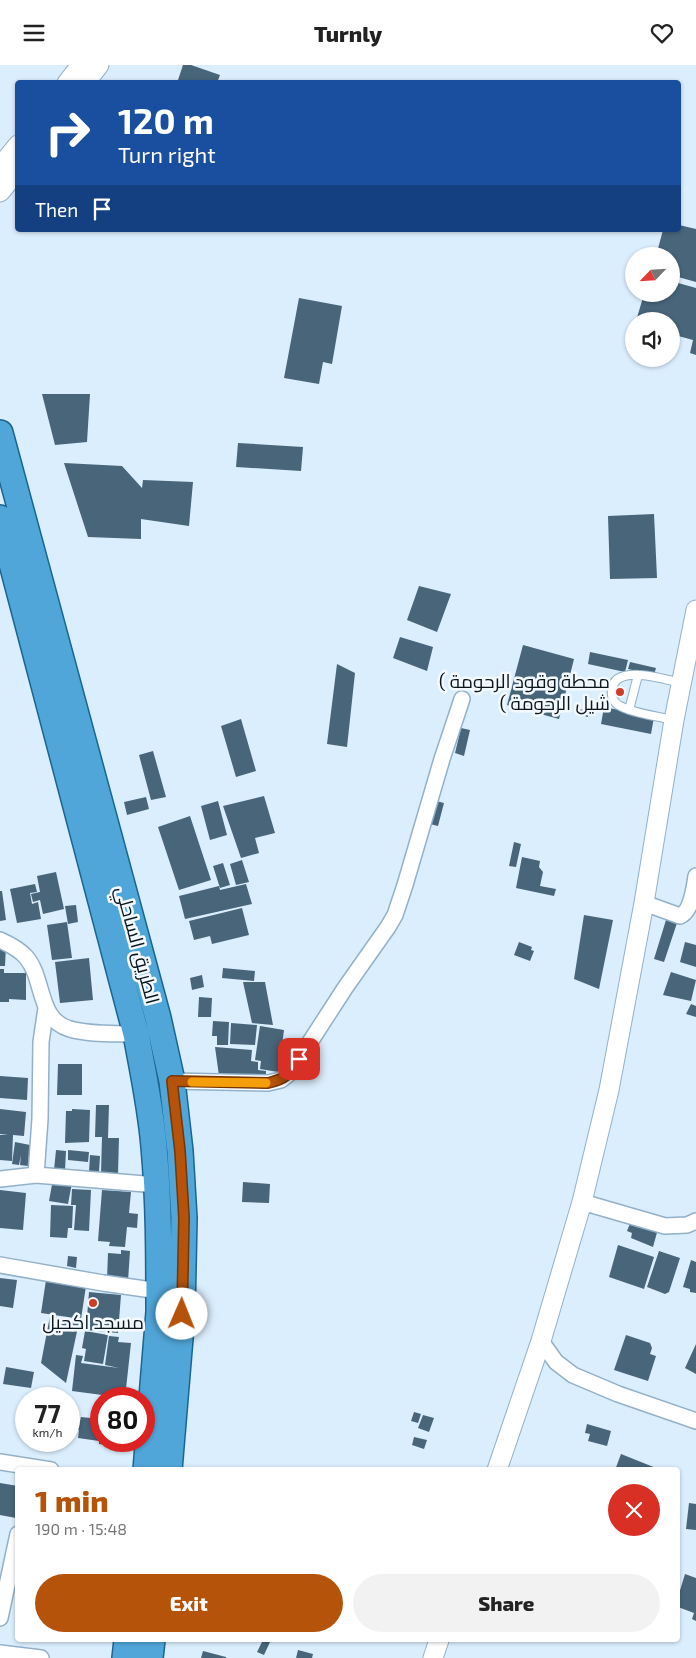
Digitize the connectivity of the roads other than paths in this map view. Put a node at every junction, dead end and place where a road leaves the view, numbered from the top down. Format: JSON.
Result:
{"nodes":[{"id":1,"x":81,"y":65,"type":"edge"},
{"id":2,"x":98,"y":65,"type":"edge"},
{"id":3,"x":69,"y":80,"type":"edge"},
{"id":4,"x":87,"y":80,"type":"edge"},
{"id":5,"x":15,"y":149,"type":"edge"},
{"id":6,"x":0,"y":167,"type":"edge"},
{"id":7,"x":15,"y":174,"type":"edge"},
{"id":8,"x":0,"y":192,"type":"edge"},
{"id":9,"x":0,"y":433,"type":"edge"},
{"id":10,"x":0,"y":518,"type":"edge"},
{"id":11,"x":696,"y":610,"type":"edge"},
{"id":12,"x":638,"y":675,"type":"junction"},
{"id":13,"x":682,"y":683,"type":"junction"},
{"id":14,"x":462,"y":699,"type":"dead end"},
{"id":15,"x":629,"y":710,"type":"junction"},
{"id":16,"x":674,"y":720,"type":"junction"},
{"id":17,"x":696,"y":876,"type":"edge"},
{"id":18,"x":644,"y":903,"type":"junction"},
{"id":19,"x":0,"y":940,"type":"edge"},
{"id":20,"x":46,"y":1008,"type":"junction"},
{"id":21,"x":136,"y":1034,"type":"junction"},
{"id":22,"x":172,"y":1081,"type":"junction"},
{"id":23,"x":36,"y":1175,"type":"junction"},
{"id":24,"x":0,"y":1179,"type":"edge"},
{"id":25,"x":157,"y":1185,"type":"junction"},
{"id":26,"x":582,"y":1202,"type":"junction"},
{"id":27,"x":696,"y":1221,"type":"edge"},
{"id":28,"x":0,"y":1265,"type":"edge"},
{"id":29,"x":159,"y":1291,"type":"junction"},
{"id":30,"x":541,"y":1341,"type":"junction"},
{"id":31,"x":696,"y":1421,"type":"edge"},
{"id":32,"x":0,"y":1462,"type":"edge"},
{"id":33,"x":26,"y":1467,"type":"edge"},
{"id":34,"x":146,"y":1467,"type":"edge"},
{"id":35,"x":169,"y":1467,"type":"edge"},
{"id":36,"x":498,"y":1467,"type":"edge"},
{"id":37,"x":15,"y":1548,"type":"edge"},
{"id":38,"x":0,"y":1618,"type":"edge"},
{"id":39,"x":127,"y":1642,"type":"edge"},
{"id":40,"x":152,"y":1642,"type":"edge"},
{"id":41,"x":438,"y":1642,"type":"edge"},
{"id":42,"x":0,"y":1653,"type":"edge"},
{"id":43,"x":41,"y":1658,"type":"edge"},
{"id":44,"x":125,"y":1658,"type":"edge"},
{"id":45,"x":150,"y":1658,"type":"edge"},
{"id":46,"x":433,"y":1658,"type":"edge"}],
"edges":[{"from":1,"to":3,"type":"street"},
{"from":2,"to":4,"type":"street"},
{"from":5,"to":6,"type":"street"},
{"from":7,"to":8,"type":"street"},
{"from":9,"to":22,"type":"highway","name":"الطريق الساحلي"},
{"from":10,"to":21,"type":"highway","name":"الطريق الساحلي"},
{"from":11,"to":13,"type":"street"},
{"from":12,"to":13,"type":"lane"},
{"from":12,"to":15,"type":"lane"},
{"from":12,"to":15,"type":"lane"},
{"from":13,"to":16,"type":"street"},
{"from":14,"to":22,"type":"street"},
{"from":15,"to":16,"type":"lane"},
{"from":16,"to":18,"type":"street"},
{"from":17,"to":18,"type":"street"},
{"from":18,"to":26,"type":"street"},
{"from":19,"to":20,"type":"street"},
{"from":20,"to":21,"type":"street"},
{"from":20,"to":23,"type":"street"},
{"from":21,"to":25,"type":"highway","name":"الطريق الساحلي"},
{"from":22,"to":35,"type":"highway","name":"الطريق الساحلي"},
{"from":23,"to":24,"type":"street"},
{"from":23,"to":25,"type":"street"},
{"from":25,"to":29,"type":"highway","name":"الطريق الساحلي"},
{"from":26,"to":27,"type":"street"},
{"from":26,"to":30,"type":"street"},
{"from":28,"to":29,"type":"street"},
{"from":29,"to":34,"type":"highway","name":"الطريق الساحلي"},
{"from":30,"to":31,"type":"street"},
{"from":30,"to":36,"type":"street"},
{"from":32,"to":33,"type":"street"},
{"from":37,"to":38,"type":"street"},
{"from":39,"to":44,"type":"highway"},
{"from":40,"to":45,"type":"highway"},
{"from":41,"to":46,"type":"street"},
{"from":42,"to":43,"type":"street"}]}
